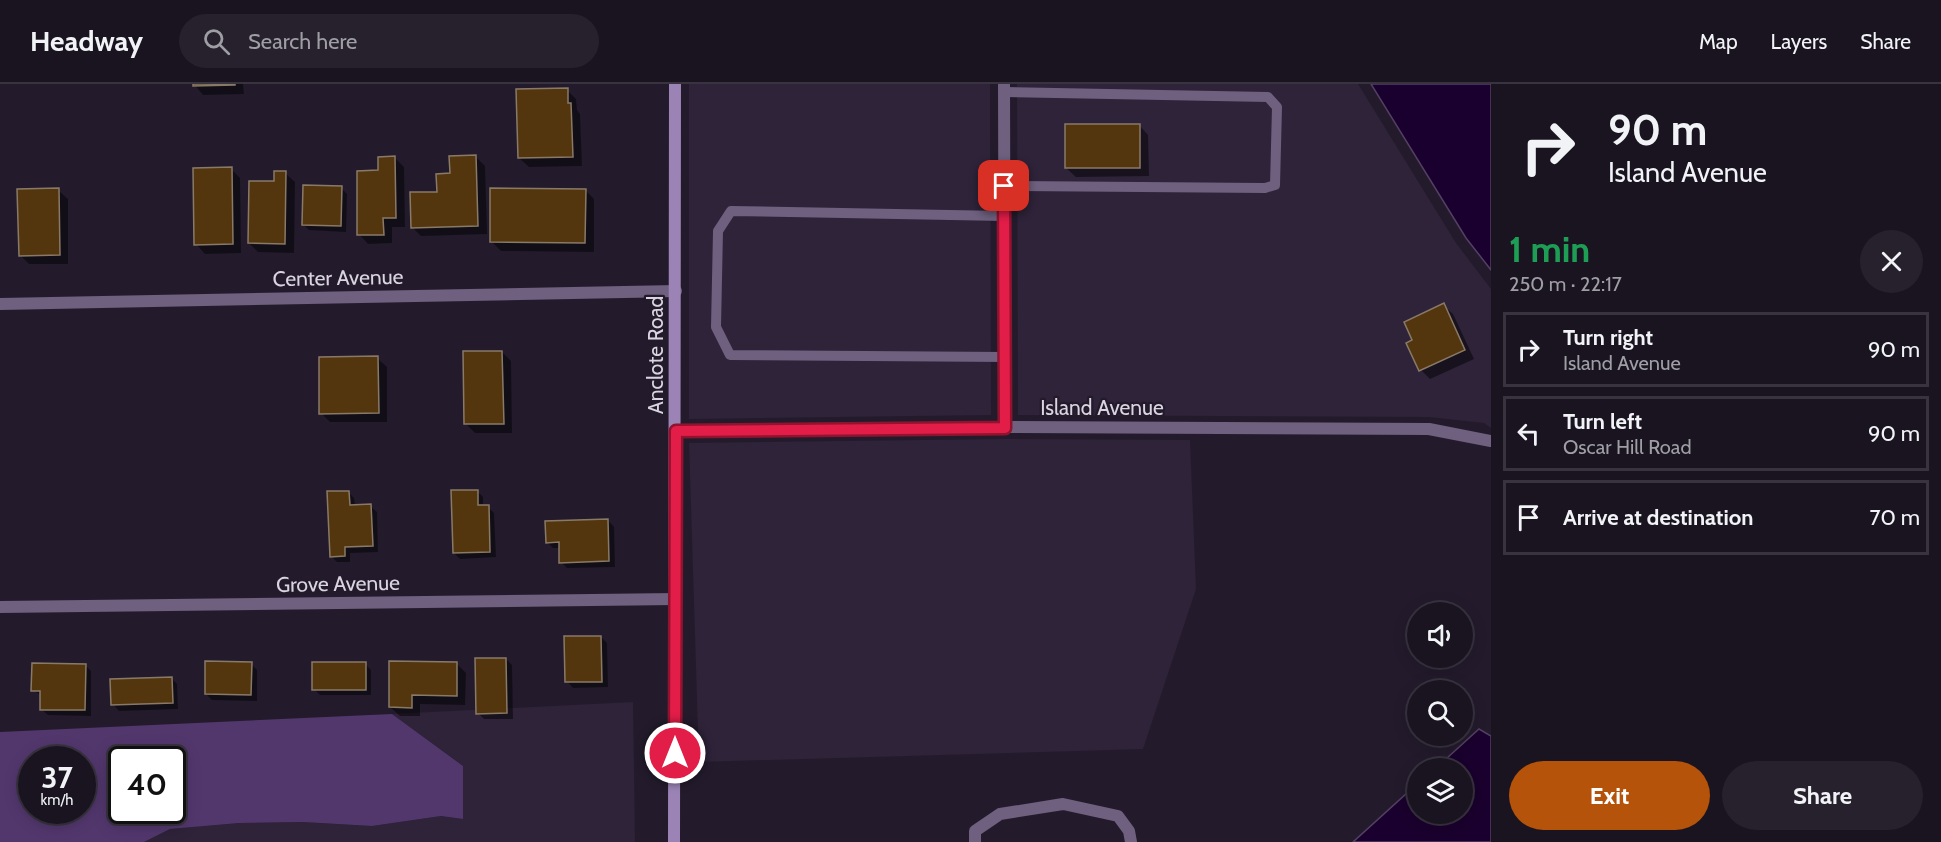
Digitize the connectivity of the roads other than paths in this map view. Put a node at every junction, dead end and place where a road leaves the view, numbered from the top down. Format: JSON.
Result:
{"nodes":[{"id":1,"x":675,"y":84,"type":"edge"},
{"id":2,"x":1004,"y":88,"type":"edge"},
{"id":3,"x":1004,"y":186,"type":"junction"},
{"id":4,"x":1004,"y":216,"type":"junction"},
{"id":5,"x":676,"y":291,"type":"junction"},
{"id":6,"x":0,"y":304,"type":"edge"},
{"id":7,"x":1005,"y":357,"type":"junction"},
{"id":8,"x":1005,"y":428,"type":"junction"},
{"id":9,"x":676,"y":431,"type":"junction"},
{"id":10,"x":1491,"y":441,"type":"edge"},
{"id":11,"x":676,"y":599,"type":"junction"},
{"id":12,"x":0,"y":608,"type":"edge"},
{"id":13,"x":674,"y":842,"type":"edge"},
{"id":14,"x":975,"y":842,"type":"edge"},
{"id":15,"x":1131,"y":842,"type":"edge"}],
"edges":[{"from":1,"to":5,"type":"street","name":"Anclote Road"},
{"from":2,"to":3,"type":"street"},
{"from":2,"to":3,"type":"lane"},
{"from":3,"to":4,"type":"street"},
{"from":4,"to":7,"type":"street"},
{"from":4,"to":7,"type":"lane"},
{"from":5,"to":6,"type":"street","name":"Center Avenue"},
{"from":5,"to":9,"type":"street","name":"Anclote Road"},
{"from":7,"to":8,"type":"street"},
{"from":8,"to":9,"type":"street","name":"Island Avenue"},
{"from":8,"to":10,"type":"street","name":"Island Avenue"},
{"from":9,"to":11,"type":"street","name":"Anclote Road"},
{"from":11,"to":12,"type":"street","name":"Grove Avenue"},
{"from":11,"to":13,"type":"street","name":"Anclote Road"},
{"from":14,"to":15,"type":"street"}]}
